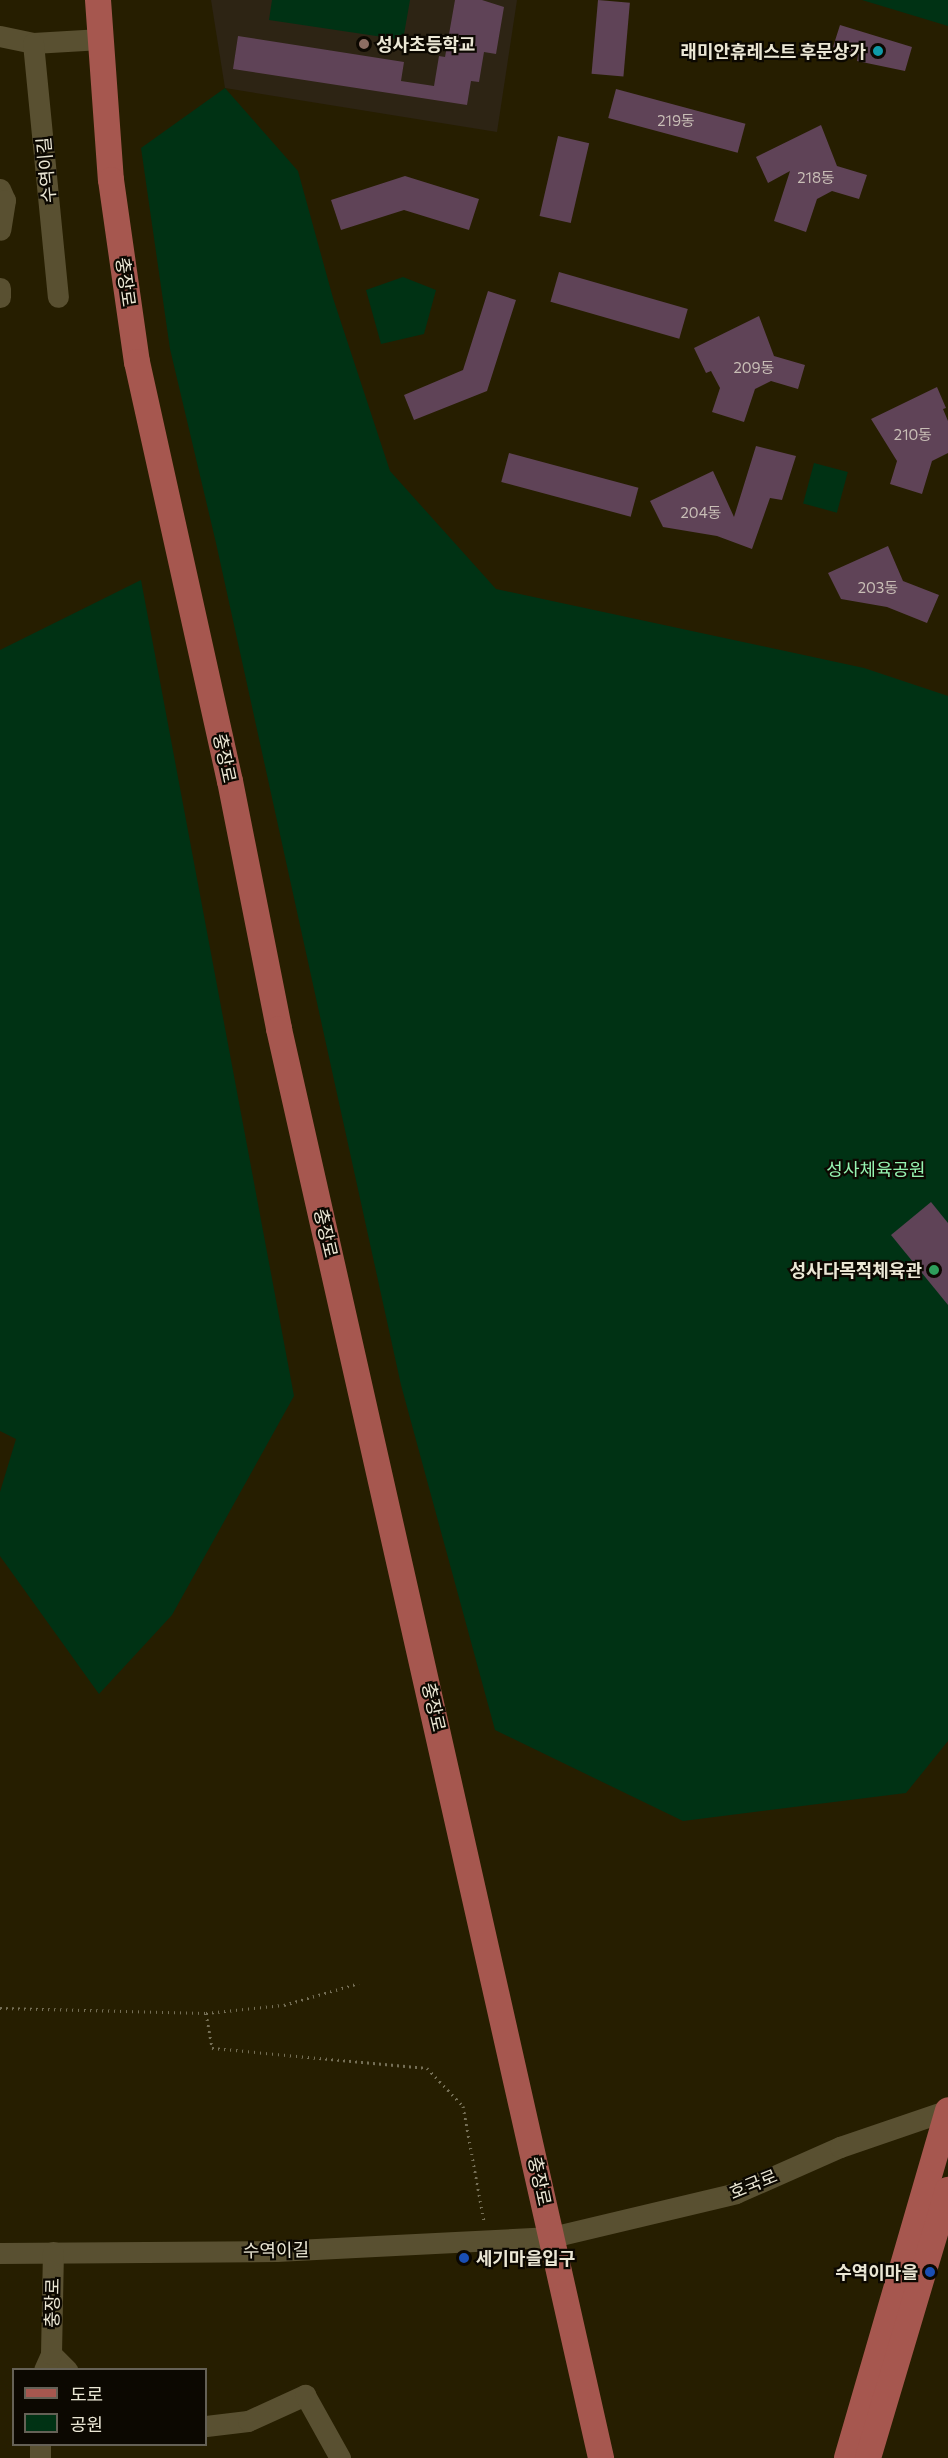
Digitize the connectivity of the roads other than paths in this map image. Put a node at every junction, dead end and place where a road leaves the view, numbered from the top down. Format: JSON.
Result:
{"nodes":[{"id":1,"x":98,"y":0,"type":"edge"},
{"id":2,"x":0,"y":36,"type":"edge"},
{"id":3,"x":101,"y":39,"type":"junction"},
{"id":4,"x":33,"y":43,"type":"junction"},
{"id":5,"x":0,"y":189,"type":"edge"},
{"id":6,"x":0,"y":230,"type":"edge"},
{"id":7,"x":0,"y":288,"type":"edge"},
{"id":8,"x":0,"y":297,"type":"edge"},
{"id":9,"x":58,"y":297,"type":"dead end"},
{"id":10,"x":948,"y":2110,"type":"edge"},
{"id":11,"x":948,"y":2190,"type":"edge"},
{"id":12,"x":552,"y":2237,"type":"junction"},
{"id":13,"x":53,"y":2252,"type":"junction"},
{"id":14,"x":0,"y":2253,"type":"edge"},
{"id":15,"x":47,"y":2362,"type":"edge"},
{"id":16,"x":62,"y":2368,"type":"edge"},
{"id":17,"x":207,"y":2426,"type":"edge"},
{"id":18,"x":340,"y":2458,"type":"edge"},
{"id":19,"x":602,"y":2458,"type":"edge"},
{"id":20,"x":847,"y":2458,"type":"edge"},
{"id":21,"x":868,"y":2458,"type":"edge"}],
"edges":[{"from":1,"to":3,"type":"main road","name":"충장로"},
{"from":2,"to":4,"type":"street"},
{"from":3,"to":4,"type":"street"},
{"from":3,"to":12,"type":"main road","name":"충장로"},
{"from":4,"to":9,"type":"street","name":"수역이길"},
{"from":5,"to":6,"type":"street"},
{"from":7,"to":8,"type":"street"},
{"from":10,"to":12,"type":"street","name":"호국로"},
{"from":10,"to":20,"type":"main road","name":"호국로"},
{"from":11,"to":21,"type":"main road"},
{"from":12,"to":13,"type":"street","name":"수역이길"},
{"from":12,"to":19,"type":"main road","name":"충장로"},
{"from":13,"to":14,"type":"street","name":"수역이길"},
{"from":13,"to":15,"type":"street","name":"충장로"},
{"from":15,"to":16,"type":"street","name":"충장로"},
{"from":17,"to":18,"type":"street"}]}
